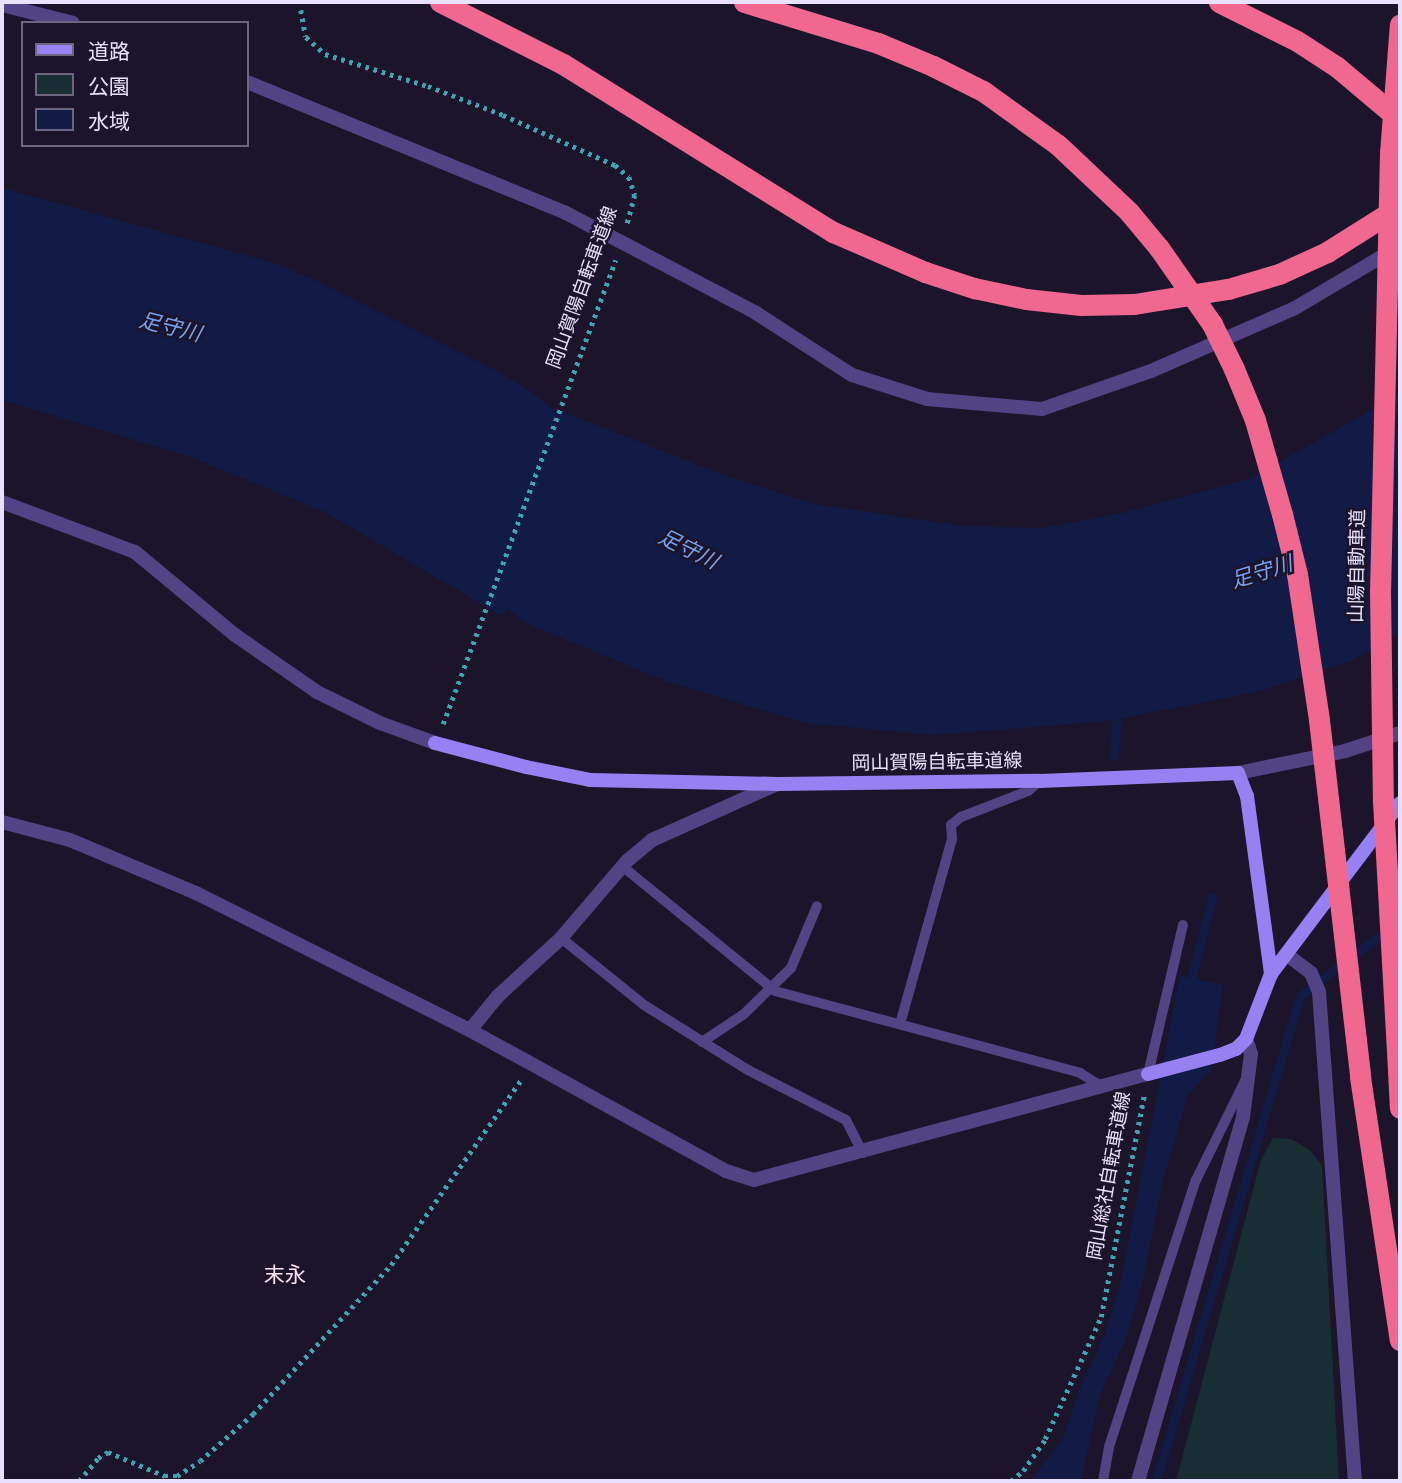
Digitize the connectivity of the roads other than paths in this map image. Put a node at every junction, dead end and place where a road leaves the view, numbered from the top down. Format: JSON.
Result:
{"nodes":[{"id":1,"x":440,"y":2,"type":"edge"},
{"id":2,"x":744,"y":2,"type":"edge"},
{"id":3,"x":1219,"y":2,"type":"edge"},
{"id":4,"x":2,"y":5,"type":"edge"},
{"id":5,"x":65,"y":21,"type":"edge"},
{"id":6,"x":1400,"y":24,"type":"edge"},
{"id":7,"x":248,"y":82,"type":"edge"},
{"id":8,"x":1400,"y":120,"type":"edge"},
{"id":9,"x":1400,"y":206,"type":"edge"},
{"id":10,"x":1400,"y":246,"type":"edge"},
{"id":11,"x":2,"y":502,"type":"edge"},
{"id":12,"x":1400,"y":733,"type":"edge"},
{"id":13,"x":438,"y":737,"type":"joint"},
{"id":14,"x":1238,"y":773,"type":"junction"},
{"id":15,"x":1041,"y":781,"type":"junction"},
{"id":16,"x":776,"y":784,"type":"junction"},
{"id":17,"x":1400,"y":803,"type":"edge"},
{"id":18,"x":2,"y":822,"type":"edge"},
{"id":19,"x":622,"y":866,"type":"junction"},
{"id":20,"x":817,"y":905,"type":"dead end"},
{"id":21,"x":1183,"y":925,"type":"dead end"},
{"id":22,"x":561,"y":938,"type":"junction"},
{"id":23,"x":1286,"y":954,"type":"junction"},
{"id":24,"x":1272,"y":974,"type":"junction"},
{"id":25,"x":772,"y":987,"type":"junction"},
{"id":26,"x":900,"y":1024,"type":"junction"},
{"id":27,"x":470,"y":1030,"type":"junction"},
{"id":28,"x":1246,"y":1040,"type":"junction"},
{"id":29,"x":702,"y":1041,"type":"junction"},
{"id":30,"x":1153,"y":1073,"type":"junction"},
{"id":31,"x":1248,"y":1076,"type":"junction"},
{"id":32,"x":1101,"y":1086,"type":"junction"},
{"id":33,"x":1400,"y":1108,"type":"edge"},
{"id":34,"x":863,"y":1153,"type":"junction"},
{"id":35,"x":1400,"y":1340,"type":"edge"},
{"id":36,"x":1103,"y":1481,"type":"edge"},
{"id":37,"x":1138,"y":1481,"type":"edge"},
{"id":38,"x":1355,"y":1481,"type":"edge"}],
"edges":[{"from":1,"to":9,"type":"highway"},
{"from":2,"to":35,"type":"highway","bridge":true},
{"from":3,"to":8,"type":"highway","bridge":true},
{"from":4,"to":5,"type":"street"},
{"from":6,"to":33,"type":"highway","name":"山陽自動車道","bridge":true},
{"from":7,"to":10,"type":"street"},
{"from":11,"to":13,"type":"street"},
{"from":12,"to":14,"type":"street"},
{"from":13,"to":16,"type":"main road","name":"岡山賀陽自転車道線"},
{"from":14,"to":15,"type":"main road","name":"岡山賀陽自転車道線"},
{"from":14,"to":24,"type":"main road"},
{"from":15,"to":16,"type":"main road","name":"岡山賀陽自転車道線"},
{"from":15,"to":26,"type":"lane"},
{"from":16,"to":19,"type":"street"},
{"from":17,"to":23,"type":"main road"},
{"from":18,"to":27,"type":"street"},
{"from":19,"to":22,"type":"street"},
{"from":19,"to":25,"type":"lane"},
{"from":20,"to":25,"type":"lane"},
{"from":21,"to":30,"type":"lane"},
{"from":22,"to":27,"type":"street"},
{"from":22,"to":29,"type":"lane"},
{"from":23,"to":24,"type":"main road"},
{"from":23,"to":38,"type":"street"},
{"from":24,"to":28,"type":"main road"},
{"from":25,"to":26,"type":"lane"},
{"from":25,"to":29,"type":"lane"},
{"from":26,"to":32,"type":"lane"},
{"from":27,"to":34,"type":"street"},
{"from":28,"to":30,"type":"main road"},
{"from":28,"to":31,"type":"street"},
{"from":29,"to":34,"type":"lane"},
{"from":30,"to":32,"type":"street"},
{"from":31,"to":36,"type":"lane"},
{"from":31,"to":37,"type":"street"},
{"from":32,"to":34,"type":"street"}]}
